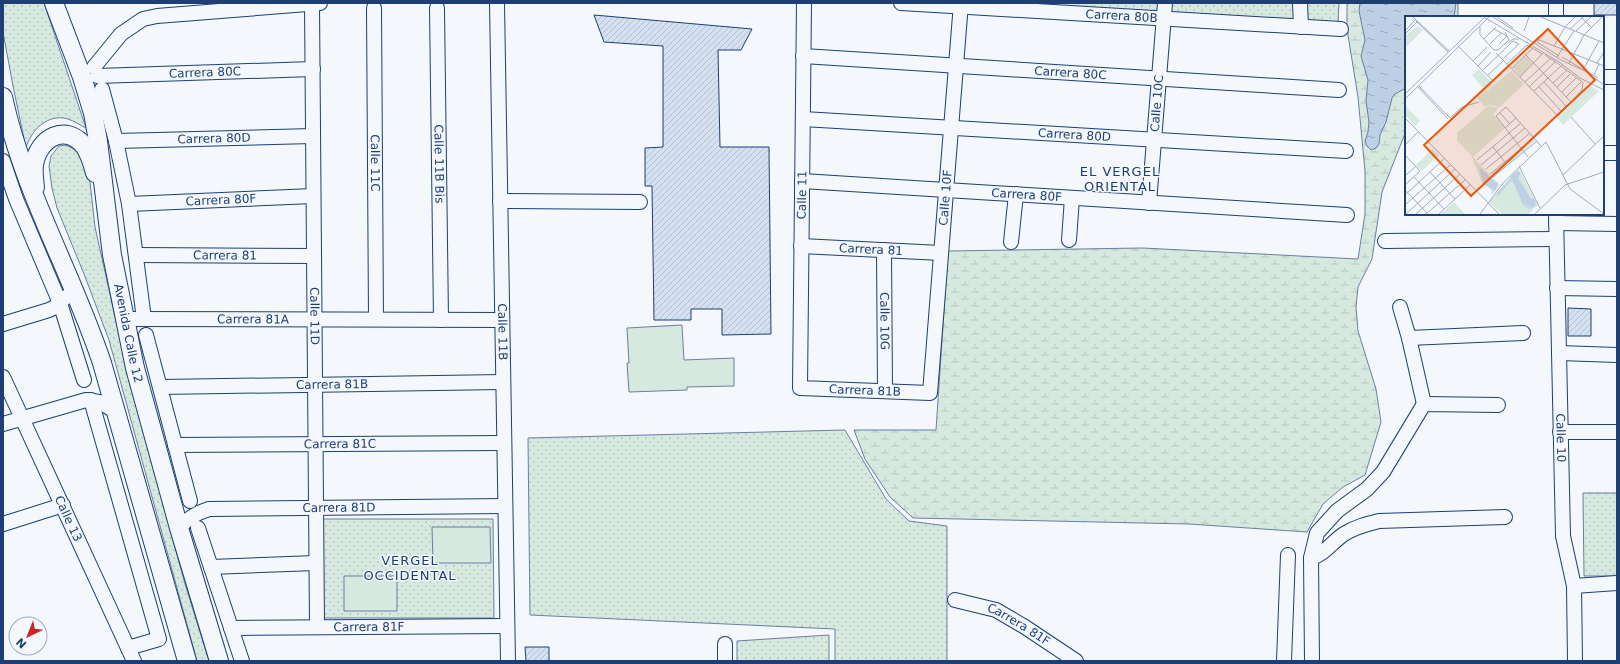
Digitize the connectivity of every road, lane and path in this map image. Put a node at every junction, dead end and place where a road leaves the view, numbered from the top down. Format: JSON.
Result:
{"nodes":[{"id":1,"x":54,"y":3,"type":"edge"},
{"id":2,"x":317,"y":3,"type":"edge"},
{"id":3,"x":497,"y":3,"type":"edge"},
{"id":4,"x":804,"y":3,"type":"edge"},
{"id":5,"x":901,"y":3,"type":"edge"},
{"id":6,"x":1164,"y":3,"type":"edge"},
{"id":7,"x":1300,"y":3,"type":"edge"},
{"id":8,"x":1556,"y":3,"type":"edge"},
{"id":9,"x":960,"y":5,"type":"edge"},
{"id":10,"x":374,"y":8,"type":"dead end"},
{"id":11,"x":437,"y":8,"type":"dead end"},
{"id":12,"x":1556,"y":16,"type":"edge"},
{"id":13,"x":1163,"y":19,"type":"junction"},
{"id":14,"x":1301,"y":27,"type":"junction"},
{"id":15,"x":1341,"y":29,"type":"dead end"},
{"id":16,"x":803,"y":56,"type":"junction"},
{"id":17,"x":956,"y":65,"type":"junction"},
{"id":18,"x":312,"y":69,"type":"junction"},
{"id":19,"x":98,"y":77,"type":"junction"},
{"id":20,"x":1604,"y":77,"type":"edge"},
{"id":21,"x":1617,"y":77,"type":"edge"},
{"id":22,"x":1159,"y":78,"type":"junction"},
{"id":23,"x":1338,"y":90,"type":"dead end"},
{"id":24,"x":3,"y":97,"type":"edge"},
{"id":25,"x":803,"y":119,"type":"junction"},
{"id":26,"x":951,"y":128,"type":"junction"},
{"id":27,"x":313,"y":136,"type":"junction"},
{"id":28,"x":1154,"y":140,"type":"junction"},
{"id":29,"x":116,"y":141,"type":"junction"},
{"id":30,"x":1346,"y":151,"type":"dead end"},
{"id":31,"x":1604,"y":153,"type":"edge"},
{"id":32,"x":1617,"y":153,"type":"edge"},
{"id":33,"x":3,"y":161,"type":"edge"},
{"id":34,"x":802,"y":181,"type":"junction"},
{"id":35,"x":946,"y":190,"type":"junction"},
{"id":36,"x":1016,"y":194,"type":"junction"},
{"id":37,"x":313,"y":196,"type":"junction"},
{"id":38,"x":35,"y":198,"type":"junction"},
{"id":39,"x":1072,"y":198,"type":"junction"},
{"id":40,"x":500,"y":202,"type":"junction"},
{"id":41,"x":640,"y":202,"type":"dead end"},
{"id":42,"x":1149,"y":203,"type":"junction"},
{"id":43,"x":130,"y":204,"type":"junction"},
{"id":44,"x":105,"y":205,"type":"junction"},
{"id":45,"x":1347,"y":215,"type":"dead end"},
{"id":46,"x":1556,"y":218,"type":"edge"},
{"id":47,"x":1617,"y":224,"type":"edge"},
{"id":48,"x":1556,"y":239,"type":"junction"},
{"id":49,"x":1069,"y":240,"type":"dead end"},
{"id":50,"x":1385,"y":241,"type":"dead end"},
{"id":51,"x":1011,"y":242,"type":"dead end"},
{"id":52,"x":801,"y":246,"type":"junction"},
{"id":53,"x":884,"y":250,"type":"junction"},
{"id":54,"x":941,"y":253,"type":"junction"},
{"id":55,"x":137,"y":255,"type":"junction"},
{"id":56,"x":314,"y":256,"type":"junction"},
{"id":57,"x":1557,"y":288,"type":"junction"},
{"id":58,"x":73,"y":289,"type":"junction"},
{"id":59,"x":1617,"y":289,"type":"edge"},
{"id":60,"x":60,"y":303,"type":"junction"},
{"id":61,"x":1400,"y":307,"type":"dead end"},
{"id":62,"x":124,"y":319,"type":"junction"},
{"id":63,"x":144,"y":319,"type":"junction"},
{"id":64,"x":314,"y":319,"type":"junction"},
{"id":65,"x":376,"y":319,"type":"junction"},
{"id":66,"x":441,"y":320,"type":"junction"},
{"id":67,"x":502,"y":320,"type":"junction"},
{"id":68,"x":3,"y":324,"type":"edge"},
{"id":69,"x":1524,"y":333,"type":"dead end"},
{"id":70,"x":146,"y":335,"type":"dead end"},
{"id":71,"x":1409,"y":338,"type":"junction"},
{"id":72,"x":1558,"y":353,"type":"junction"},
{"id":73,"x":1617,"y":355,"type":"edge"},
{"id":74,"x":3,"y":376,"type":"edge"},
{"id":75,"x":84,"y":380,"type":"dead end"},
{"id":76,"x":503,"y":382,"type":"junction"},
{"id":77,"x":315,"y":385,"type":"junction"},
{"id":78,"x":160,"y":387,"type":"junction"},
{"id":79,"x":800,"y":388,"type":"joint"},
{"id":80,"x":885,"y":391,"type":"junction"},
{"id":81,"x":930,"y":393,"type":"joint"},
{"id":82,"x":91,"y":400,"type":"junction"},
{"id":83,"x":1424,"y":404,"type":"junction"},
{"id":84,"x":1498,"y":405,"type":"dead end"},
{"id":85,"x":115,"y":411,"type":"junction"},
{"id":86,"x":22,"y":418,"type":"junction"},
{"id":87,"x":3,"y":424,"type":"edge"},
{"id":88,"x":1560,"y":432,"type":"junction"},
{"id":89,"x":1617,"y":432,"type":"edge"},
{"id":90,"x":504,"y":443,"type":"junction"},
{"id":91,"x":315,"y":444,"type":"junction"},
{"id":92,"x":175,"y":445,"type":"junction"},
{"id":93,"x":190,"y":501,"type":"dead end"},
{"id":94,"x":63,"y":505,"type":"junction"},
{"id":95,"x":505,"y":506,"type":"junction"},
{"id":96,"x":316,"y":508,"type":"junction"},
{"id":97,"x":1505,"y":517,"type":"dead end"},
{"id":98,"x":3,"y":524,"type":"edge"},
{"id":99,"x":179,"y":528,"type":"junction"},
{"id":100,"x":198,"y":528,"type":"dead end"},
{"id":101,"x":1288,"y":555,"type":"dead end"},
{"id":102,"x":1311,"y":558,"type":"junction"},
{"id":103,"x":316,"y":563,"type":"junction"},
{"id":104,"x":211,"y":567,"type":"junction"},
{"id":105,"x":1617,"y":583,"type":"edge"},
{"id":106,"x":1574,"y":586,"type":"junction"},
{"id":107,"x":955,"y":600,"type":"dead end"},
{"id":108,"x":507,"y":626,"type":"junction"},
{"id":109,"x":231,"y":628,"type":"junction"},
{"id":110,"x":317,"y":628,"type":"junction"},
{"id":111,"x":725,"y":644,"type":"dead end"},
{"id":112,"x":131,"y":655,"type":"edge"},
{"id":113,"x":186,"y":661,"type":"edge"},
{"id":114,"x":219,"y":661,"type":"edge"},
{"id":115,"x":242,"y":661,"type":"edge"},
{"id":116,"x":508,"y":661,"type":"edge"},
{"id":117,"x":725,"y":661,"type":"edge"},
{"id":118,"x":1076,"y":661,"type":"edge"},
{"id":119,"x":1284,"y":661,"type":"edge"},
{"id":120,"x":1312,"y":661,"type":"edge"},
{"id":121,"x":1575,"y":661,"type":"edge"}],
"edges":[{"from":1,"to":44,"type":"main road","name":"Avenida Calle 12"},
{"from":2,"to":18,"type":"street","name":"Calle 11D"},
{"from":2,"to":19,"type":"street"},
{"from":3,"to":40,"type":"street","name":"Calle 11B"},
{"from":4,"to":16,"type":"street","name":"Calle 11"},
{"from":5,"to":9,"type":"street","name":"Carrera 80B"},
{"from":6,"to":13,"type":"street","name":"Calle 10C"},
{"from":7,"to":14,"type":"street"},
{"from":8,"to":12,"type":"street"},
{"from":9,"to":13,"type":"street","name":"Carrera 80B"},
{"from":9,"to":17,"type":"street","name":"Calle 10F"},
{"from":10,"to":65,"type":"street","name":"Calle 11C"},
{"from":11,"to":66,"type":"street","name":"Calle 11B Bis"},
{"from":13,"to":14,"type":"street","name":"Carrera 80B"},
{"from":13,"to":22,"type":"street","name":"Calle 10C"},
{"from":14,"to":15,"type":"street","name":"Carrera 80B"},
{"from":16,"to":17,"type":"street","name":"Carrera 80C"},
{"from":16,"to":25,"type":"street","name":"Calle 11"},
{"from":17,"to":22,"type":"street","name":"Carrera 80C"},
{"from":17,"to":26,"type":"street","name":"Calle 10F"},
{"from":18,"to":19,"type":"street","name":"Carrera 80C"},
{"from":18,"to":27,"type":"street","name":"Calle 11D"},
{"from":19,"to":29,"type":"street"},
{"from":20,"to":21,"type":"street"},
{"from":22,"to":23,"type":"street","name":"Carrera 80C"},
{"from":22,"to":28,"type":"street","name":"Calle 10C"},
{"from":24,"to":38,"type":"main road"},
{"from":25,"to":26,"type":"street","name":"Carrera 80D"},
{"from":25,"to":34,"type":"street","name":"Calle 11"},
{"from":26,"to":28,"type":"street","name":"Carrera 80D"},
{"from":26,"to":35,"type":"street","name":"Calle 10F"},
{"from":27,"to":29,"type":"street","name":"Carrera 80D"},
{"from":27,"to":37,"type":"street","name":"Calle 11D"},
{"from":28,"to":30,"type":"street","name":"Carrera 80D"},
{"from":28,"to":42,"type":"street","name":"Calle 10C"},
{"from":29,"to":43,"type":"street"},
{"from":31,"to":32,"type":"street"},
{"from":33,"to":60,"type":"street"},
{"from":34,"to":35,"type":"street","name":"Carrera 80F"},
{"from":34,"to":52,"type":"street","name":"Calle 11"},
{"from":35,"to":36,"type":"street","name":"Carrera 80F"},
{"from":35,"to":54,"type":"street","name":"Calle 10F"},
{"from":36,"to":39,"type":"street","name":"Carrera 80F"},
{"from":36,"to":51,"type":"street"},
{"from":37,"to":43,"type":"street","name":"Carrera 80F"},
{"from":37,"to":56,"type":"street","name":"Calle 11D"},
{"from":38,"to":44,"type":"main road"},
{"from":38,"to":58,"type":"main road"},
{"from":39,"to":42,"type":"street","name":"Carrera 80F"},
{"from":39,"to":49,"type":"street"},
{"from":40,"to":41,"type":"street"},
{"from":40,"to":67,"type":"street","name":"Calle 11B"},
{"from":42,"to":45,"type":"street","name":"Carrera 80F"},
{"from":43,"to":55,"type":"street"},
{"from":44,"to":62,"type":"main road","name":"Avenida Calle 12"},
{"from":46,"to":47,"type":"street"},
{"from":46,"to":48,"type":"street","name":"Calle 10"},
{"from":48,"to":50,"type":"street"},
{"from":48,"to":57,"type":"street","name":"Calle 10"},
{"from":52,"to":53,"type":"street","name":"Carrera 81"},
{"from":52,"to":79,"type":"street","name":"Calle 11"},
{"from":53,"to":54,"type":"street","name":"Carrera 81"},
{"from":53,"to":80,"type":"street","name":"Calle 10G"},
{"from":54,"to":81,"type":"street","name":"Calle 10F"},
{"from":55,"to":56,"type":"street","name":"Carrera 81"},
{"from":55,"to":63,"type":"street"},
{"from":56,"to":64,"type":"street","name":"Calle 11D"},
{"from":57,"to":59,"type":"street"},
{"from":57,"to":72,"type":"street","name":"Calle 10"},
{"from":58,"to":60,"type":"street"},
{"from":58,"to":85,"type":"main road"},
{"from":60,"to":68,"type":"street"},
{"from":60,"to":75,"type":"street"},
{"from":61,"to":71,"type":"street"},
{"from":62,"to":63,"type":"street","name":"Carrera 81A"},
{"from":62,"to":99,"type":"main road","name":"Avenida Calle 12"},
{"from":63,"to":64,"type":"street","name":"Carrera 81A"},
{"from":64,"to":65,"type":"street","name":"Carrera 81A"},
{"from":64,"to":77,"type":"street","name":"Calle 11D"},
{"from":65,"to":66,"type":"street","name":"Carrera 81A"},
{"from":66,"to":67,"type":"street","name":"Carrera 81A"},
{"from":67,"to":76,"type":"street","name":"Calle 11B"},
{"from":69,"to":71,"type":"street"},
{"from":70,"to":78,"type":"street"},
{"from":71,"to":83,"type":"street"},
{"from":72,"to":73,"type":"street"},
{"from":72,"to":88,"type":"street","name":"Calle 10"},
{"from":74,"to":86,"type":"street","name":"Calle 13"},
{"from":76,"to":77,"type":"street","name":"Carrera 81B"},
{"from":76,"to":90,"type":"street","name":"Calle 11B"},
{"from":77,"to":78,"type":"street","name":"Carrera 81B"},
{"from":77,"to":91,"type":"street","name":"Calle 11D"},
{"from":78,"to":92,"type":"street"},
{"from":79,"to":80,"type":"street","name":"Carrera 81B"},
{"from":80,"to":81,"type":"street","name":"Carrera 81B"},
{"from":82,"to":85,"type":"street"},
{"from":82,"to":86,"type":"street"},
{"from":82,"to":112,"type":"street"},
{"from":83,"to":84,"type":"street"},
{"from":83,"to":102,"type":"street"},
{"from":85,"to":113,"type":"main road"},
{"from":86,"to":87,"type":"street"},
{"from":86,"to":94,"type":"street","name":"Calle 13"},
{"from":88,"to":89,"type":"street"},
{"from":88,"to":106,"type":"street","name":"Calle 10"},
{"from":90,"to":91,"type":"street","name":"Carrera 81C"},
{"from":90,"to":95,"type":"street","name":"Calle 11B"},
{"from":91,"to":92,"type":"street","name":"Carrera 81C"},
{"from":91,"to":96,"type":"street","name":"Calle 11D"},
{"from":92,"to":93,"type":"street"},
{"from":94,"to":98,"type":"street"},
{"from":94,"to":112,"type":"street","name":"Calle 13"},
{"from":95,"to":96,"type":"street","name":"Carrera 81D"},
{"from":95,"to":108,"type":"street","name":"Calle 11B"},
{"from":96,"to":99,"type":"street","name":"Carrera 81D"},
{"from":96,"to":103,"type":"street","name":"Calle 11D"},
{"from":97,"to":102,"type":"street"},
{"from":99,"to":114,"type":"main road","name":"Avenida Calle 12"},
{"from":100,"to":104,"type":"street"},
{"from":101,"to":119,"type":"street"},
{"from":102,"to":120,"type":"street"},
{"from":103,"to":104,"type":"street"},
{"from":103,"to":110,"type":"street","name":"Calle 11D"},
{"from":104,"to":109,"type":"street"},
{"from":105,"to":106,"type":"street"},
{"from":106,"to":121,"type":"street","name":"Calle 10"},
{"from":107,"to":118,"type":"street","name":"Carrera 81F"},
{"from":108,"to":110,"type":"street","name":"Carrera 81F"},
{"from":108,"to":116,"type":"street","name":"Calle 11B"},
{"from":109,"to":110,"type":"street","name":"Carrera 81F"},
{"from":109,"to":115,"type":"street"},
{"from":111,"to":117,"type":"street"}]}
